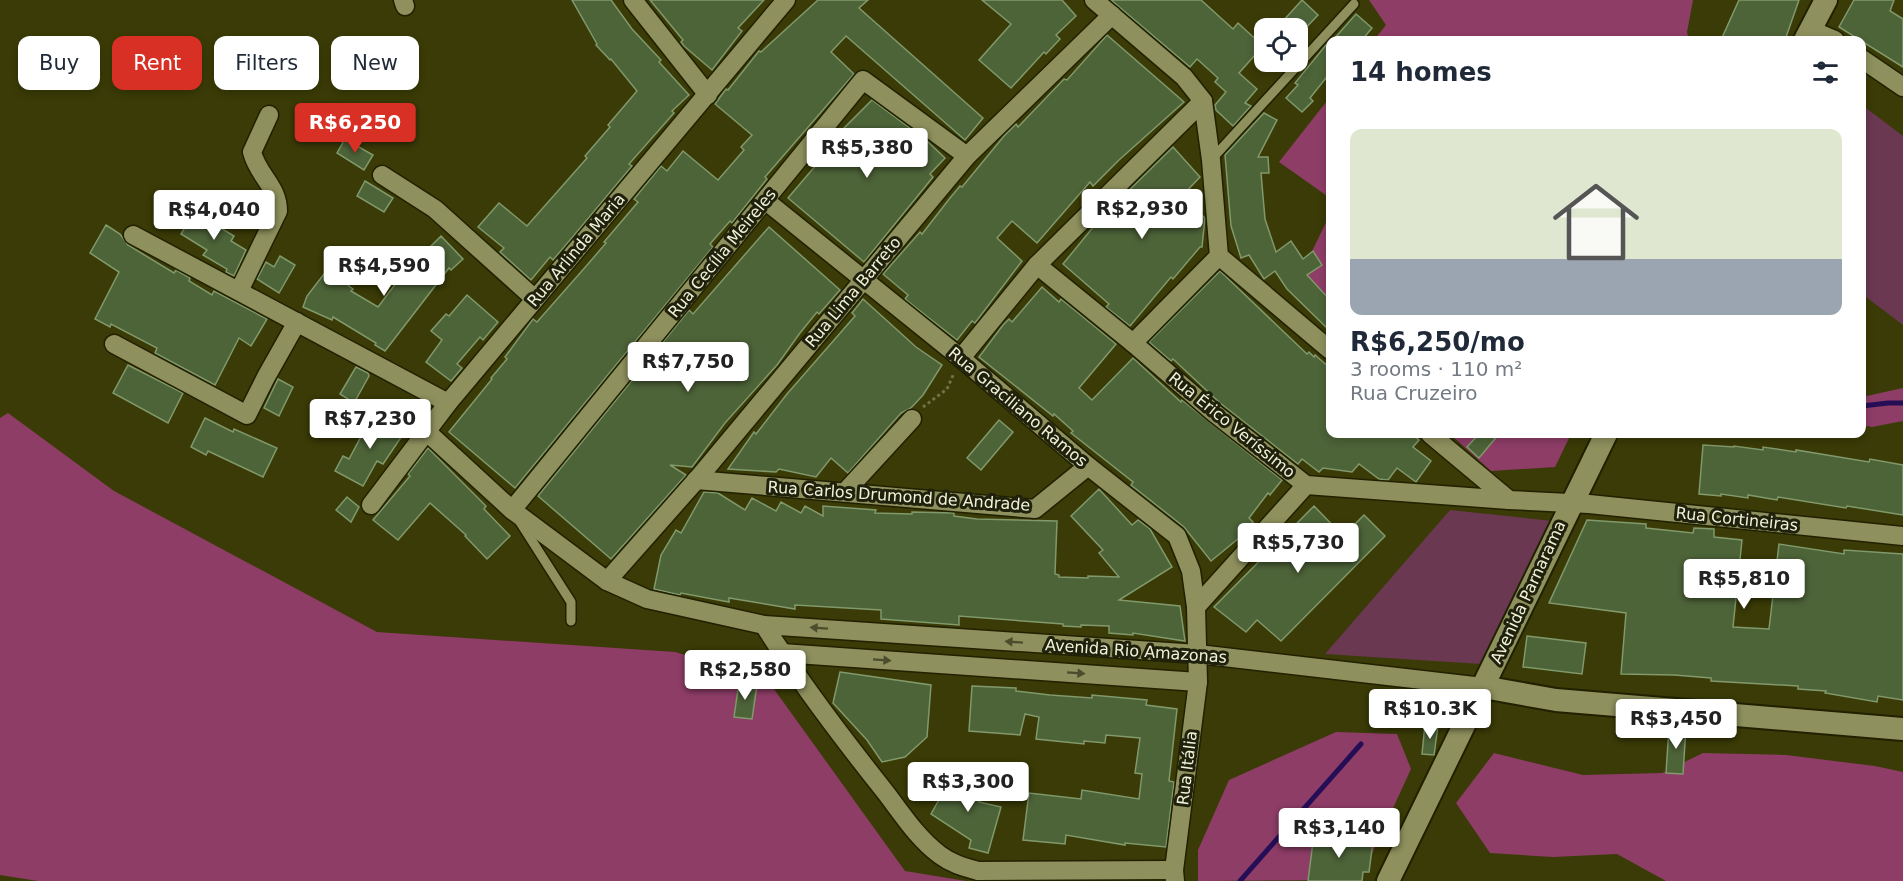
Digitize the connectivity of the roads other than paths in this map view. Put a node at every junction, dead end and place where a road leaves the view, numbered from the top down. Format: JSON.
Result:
{"nodes":[{"id":1,"x":633,"y":0,"type":"edge"},
{"id":2,"x":786,"y":0,"type":"edge"},
{"id":3,"x":1094,"y":0,"type":"edge"},
{"id":4,"x":1826,"y":0,"type":"edge"},
{"id":5,"x":1354,"y":4,"type":"dead end"},
{"id":6,"x":1112,"y":15,"type":"junction"},
{"id":7,"x":1808,"y":35,"type":"edge"},
{"id":8,"x":1866,"y":62,"type":"edge"},
{"id":9,"x":1903,"y":87,"type":"edge"},
{"id":10,"x":708,"y":95,"type":"junction"},
{"id":11,"x":1203,"y":101,"type":"junction"},
{"id":12,"x":269,"y":115,"type":"dead end"},
{"id":13,"x":967,"y":156,"type":"junction"},
{"id":14,"x":1211,"y":160,"type":"junction"},
{"id":15,"x":382,"y":175,"type":"dead end"},
{"id":16,"x":765,"y":201,"type":"junction"},
{"id":17,"x":133,"y":235,"type":"dead end"},
{"id":18,"x":1219,"y":256,"type":"junction"},
{"id":19,"x":1037,"y":265,"type":"junction"},
{"id":20,"x":863,"y":280,"type":"junction"},
{"id":21,"x":239,"y":291,"type":"junction"},
{"id":22,"x":535,"y":298,"type":"junction"},
{"id":23,"x":297,"y":322,"type":"junction"},
{"id":24,"x":1133,"y":343,"type":"junction"},
{"id":25,"x":114,"y":344,"type":"dead end"},
{"id":26,"x":1326,"y":347,"type":"edge"},
{"id":27,"x":961,"y":358,"type":"junction"},
{"id":28,"x":448,"y":403,"type":"junction"},
{"id":29,"x":912,"y":418,"type":"road end"},
{"id":30,"x":427,"y":432,"type":"junction"},
{"id":31,"x":1435,"y":438,"type":"edge"},
{"id":32,"x":1604,"y":438,"type":"edge"},
{"id":33,"x":1088,"y":466,"type":"junction"},
{"id":34,"x":696,"y":480,"type":"junction"},
{"id":35,"x":1306,"y":485,"type":"junction"},
{"id":36,"x":845,"y":492,"type":"junction"},
{"id":37,"x":1509,"y":500,"type":"junction"},
{"id":38,"x":1570,"y":504,"type":"junction"},
{"id":39,"x":370,"y":505,"type":"dead end"},
{"id":40,"x":512,"y":510,"type":"junction"},
{"id":41,"x":1903,"y":536,"type":"edge"},
{"id":42,"x":607,"y":581,"type":"junction"},
{"id":43,"x":1196,"y":607,"type":"junction"},
{"id":44,"x":571,"y":621,"type":"dead end"},
{"id":45,"x":764,"y":625,"type":"junction"},
{"id":46,"x":782,"y":653,"type":"junction"},
{"id":47,"x":1198,"y":654,"type":"junction"},
{"id":48,"x":1198,"y":682,"type":"junction"},
{"id":49,"x":1483,"y":687,"type":"junction"},
{"id":50,"x":1903,"y":729,"type":"edge"},
{"id":51,"x":1175,"y":875,"type":"edge"},
{"id":52,"x":1388,"y":881,"type":"edge"}],
"edges":[{"from":1,"to":10,"type":"street"},
{"from":2,"to":10,"type":"street","name":"Rua Arlinda Maria"},
{"from":3,"to":6,"type":"street"},
{"from":4,"to":7,"type":"street"},
{"from":5,"to":14,"type":"lane"},
{"from":6,"to":11,"type":"street"},
{"from":6,"to":13,"type":"street","name":"Rua Lima Barreto"},
{"from":8,"to":9,"type":"street"},
{"from":10,"to":22,"type":"street","name":"Rua Arlinda Maria"},
{"from":11,"to":14,"type":"street"},
{"from":11,"to":19,"type":"street"},
{"from":12,"to":21,"type":"street"},
{"from":13,"to":16,"type":"street","name":"Rua Cecília Meireles"},
{"from":13,"to":20,"type":"street","name":"Rua Lima Barreto"},
{"from":14,"to":18,"type":"street"},
{"from":15,"to":22,"type":"street"},
{"from":16,"to":20,"type":"street","name":"Rua Graciliano Ramos"},
{"from":16,"to":40,"type":"street","name":"Rua Cecília Meireles"},
{"from":17,"to":21,"type":"street"},
{"from":18,"to":24,"type":"street"},
{"from":18,"to":26,"type":"street"},
{"from":19,"to":24,"type":"street","name":"Rua Érico Veríssimo"},
{"from":19,"to":27,"type":"street"},
{"from":20,"to":27,"type":"street","name":"Rua Graciliano Ramos"},
{"from":20,"to":34,"type":"street","name":"Rua Lima Barreto"},
{"from":21,"to":23,"type":"street"},
{"from":22,"to":28,"type":"street","name":"Rua Arlinda Maria"},
{"from":23,"to":25,"type":"street"},
{"from":23,"to":28,"type":"street"},
{"from":24,"to":35,"type":"street","name":"Rua Érico Veríssimo"},
{"from":27,"to":33,"type":"street","name":"Rua Graciliano Ramos"},
{"from":28,"to":30,"type":"street","name":"Rua Arlinda Maria"},
{"from":29,"to":36,"type":"street"},
{"from":30,"to":39,"type":"street","name":"Rua Arlinda Maria"},
{"from":30,"to":40,"type":"street","name":"Avenida Rio Amazonas"},
{"from":31,"to":37,"type":"street"},
{"from":32,"to":38,"type":"street","name":"Avenida Parnarama"},
{"from":33,"to":36,"type":"street","name":"Rua Carlos Drumond de Andrade"},
{"from":33,"to":43,"type":"street","name":"Rua Graciliano Ramos"},
{"from":34,"to":36,"type":"street","name":"Rua Carlos Drumond de Andrade"},
{"from":34,"to":42,"type":"street","name":"Rua Lima Barreto"},
{"from":35,"to":37,"type":"street","name":"Rua Érico Veríssimo"},
{"from":35,"to":43,"type":"street"},
{"from":37,"to":38,"type":"street","name":"Rua Érico Veríssimo"},
{"from":38,"to":41,"type":"street","name":"Rua Cortineiras"},
{"from":38,"to":49,"type":"street","name":"Avenida Parnarama"},
{"from":40,"to":42,"type":"street","name":"Avenida Rio Amazonas"},
{"from":40,"to":44,"type":"lane"},
{"from":42,"to":45,"type":"street","name":"Avenida Rio Amazonas"},
{"from":43,"to":47,"type":"street","name":"Rua Graciliano Ramos"},
{"from":45,"to":46,"type":"street"},
{"from":47,"to":45,"type":"street","name":"Avenida Rio Amazonas","one_way":true},
{"from":46,"to":48,"type":"street","name":"Avenida Rio Amazonas","one_way":true},
{"from":46,"to":51,"type":"street"},
{"from":47,"to":48,"type":"street","name":"Rua Itália"},
{"from":47,"to":49,"type":"street","name":"Avenida Rio Amazonas"},
{"from":48,"to":51,"type":"street","name":"Rua Itália"},
{"from":49,"to":50,"type":"street","name":"Avenida Rio Amazonas"},
{"from":49,"to":52,"type":"street","name":"Avenida Parnarama"}]}
